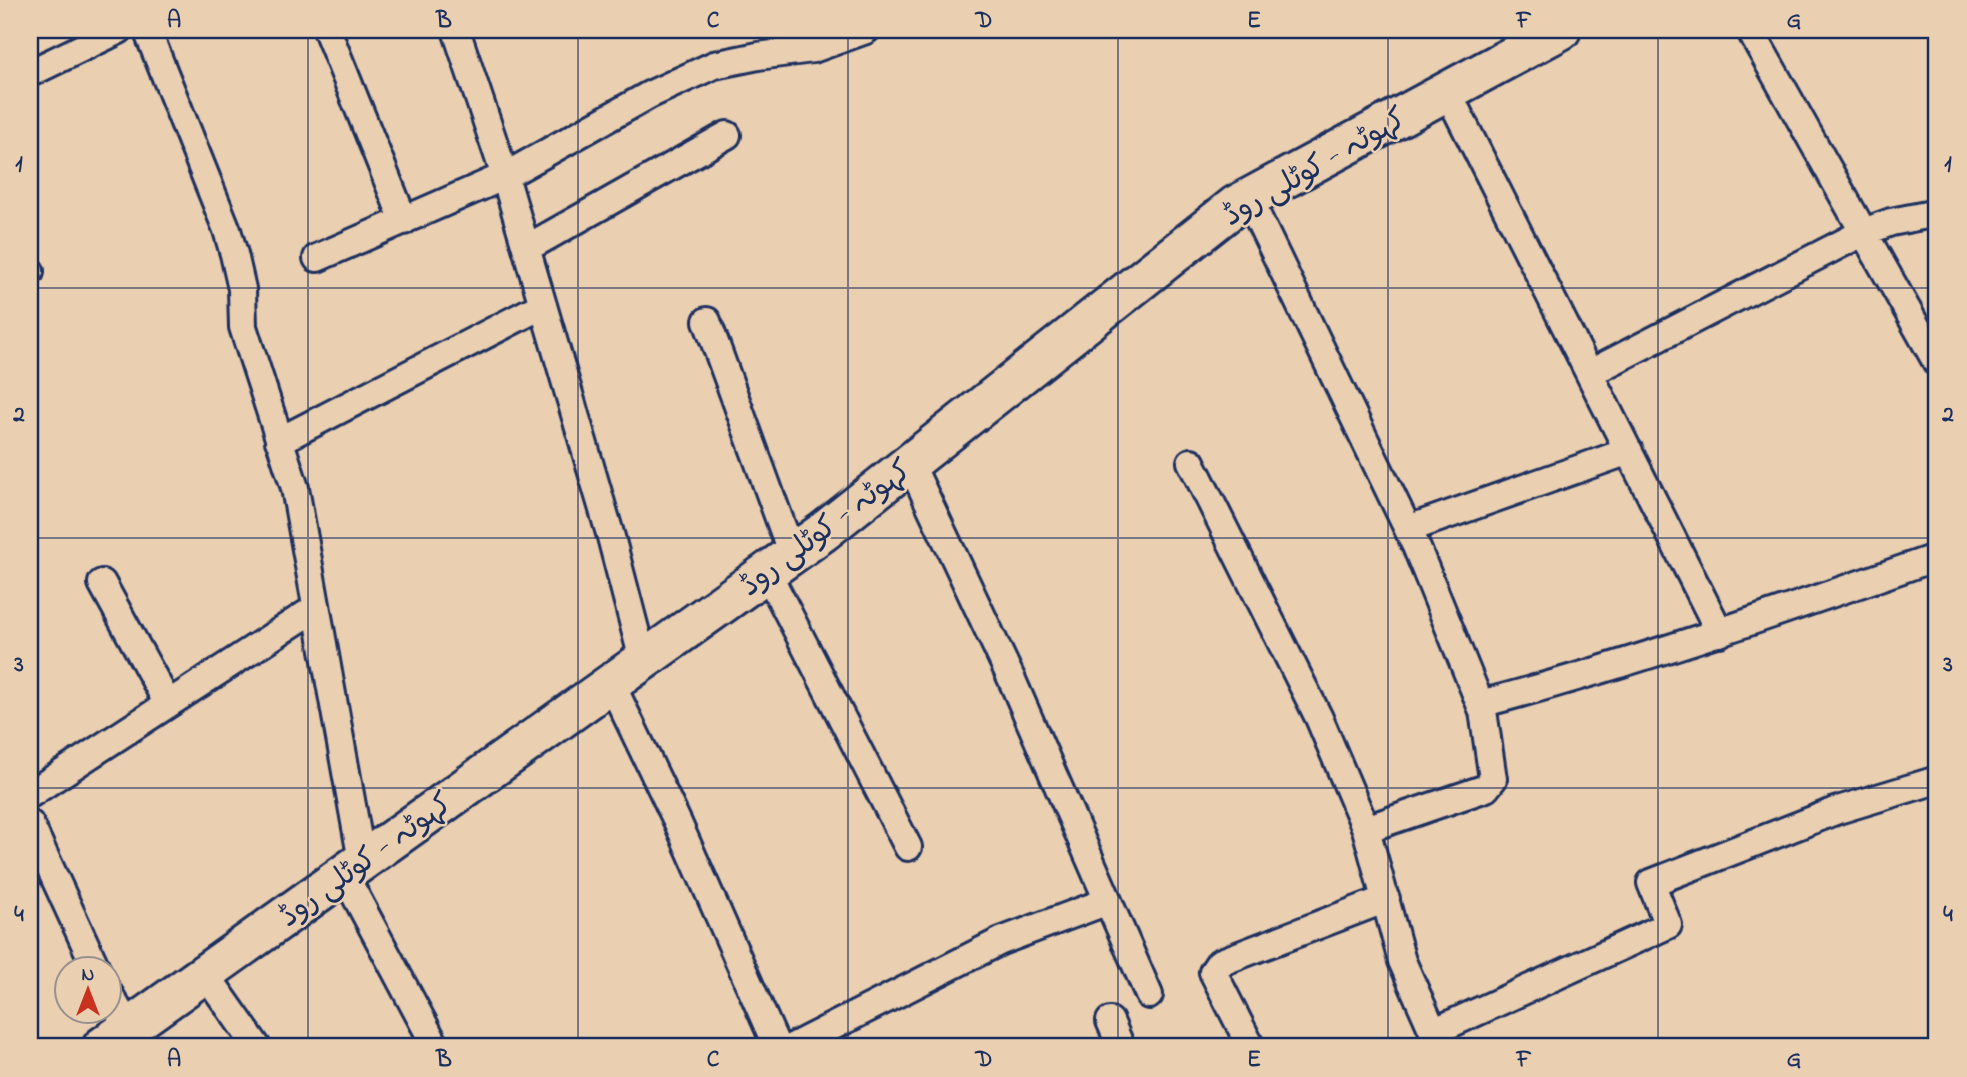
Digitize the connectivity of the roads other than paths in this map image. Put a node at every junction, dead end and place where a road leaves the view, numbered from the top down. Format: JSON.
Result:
{"nodes":[{"id":1,"x":118,"y":30,"type":"edge"},
{"id":2,"x":146,"y":30,"type":"edge"},
{"id":3,"x":327,"y":30,"type":"edge"},
{"id":4,"x":457,"y":30,"type":"edge"},
{"id":5,"x":866,"y":30,"type":"edge"},
{"id":6,"x":1561,"y":30,"type":"edge"},
{"id":7,"x":1750,"y":30,"type":"edge"},
{"id":8,"x":30,"y":73,"type":"edge"},
{"id":9,"x":1447,"y":91,"type":"junction"},
{"id":10,"x":727,"y":135,"type":"dead end"},
{"id":11,"x":506,"y":176,"type":"junction"},
{"id":12,"x":1249,"y":199,"type":"junction"},
{"id":13,"x":1937,"y":213,"type":"edge"},
{"id":14,"x":404,"y":221,"type":"junction"},
{"id":15,"x":1864,"y":232,"type":"junction"},
{"id":16,"x":527,"y":248,"type":"junction"},
{"id":17,"x":317,"y":258,"type":"dead end"},
{"id":18,"x":543,"y":305,"type":"junction"},
{"id":19,"x":707,"y":321,"type":"dead end"},
{"id":20,"x":1937,"y":363,"type":"edge"},
{"id":21,"x":1590,"y":373,"type":"junction"},
{"id":22,"x":279,"y":441,"type":"junction"},
{"id":23,"x":1629,"y":451,"type":"junction"},
{"id":24,"x":1191,"y":461,"type":"dead end"},
{"id":25,"x":910,"y":463,"type":"junction"},
{"id":26,"x":1408,"y":529,"type":"junction"},
{"id":27,"x":1937,"y":557,"type":"edge"},
{"id":28,"x":779,"y":563,"type":"junction"},
{"id":29,"x":102,"y":583,"type":"dead end"},
{"id":30,"x":316,"y":608,"type":"junction"},
{"id":31,"x":1720,"y":632,"type":"junction"},
{"id":32,"x":643,"y":660,"type":"junction"},
{"id":33,"x":611,"y":683,"type":"junction"},
{"id":34,"x":168,"y":704,"type":"junction"},
{"id":35,"x":1480,"y":704,"type":"junction"},
{"id":36,"x":1937,"y":780,"type":"edge"},
{"id":37,"x":30,"y":794,"type":"edge"},
{"id":38,"x":30,"y":824,"type":"edge"},
{"id":39,"x":1366,"y":829,"type":"junction"},
{"id":40,"x":908,"y":847,"type":"dead end"},
{"id":41,"x":353,"y":868,"type":"junction"},
{"id":42,"x":1386,"y":898,"type":"junction"},
{"id":43,"x":1108,"y":901,"type":"junction"},
{"id":44,"x":90,"y":954,"type":"edge"},
{"id":45,"x":205,"y":973,"type":"junction"},
{"id":46,"x":1149,"y":995,"type":"dead end"},
{"id":47,"x":1110,"y":1021,"type":"dead end"},
{"id":48,"x":115,"y":1037,"type":"edge"},
{"id":49,"x":1436,"y":1040,"type":"edge"},
{"id":50,"x":257,"y":1047,"type":"edge"},
{"id":51,"x":436,"y":1047,"type":"edge"},
{"id":52,"x":777,"y":1047,"type":"edge"},
{"id":53,"x":792,"y":1047,"type":"edge"},
{"id":54,"x":1121,"y":1047,"type":"edge"},
{"id":55,"x":1251,"y":1047,"type":"edge"}],
"edges":[{"from":1,"to":8,"type":"street"},
{"from":2,"to":22,"type":"street"},
{"from":3,"to":14,"type":"street"},
{"from":4,"to":11,"type":"street"},
{"from":5,"to":11,"type":"street"},
{"from":6,"to":9,"type":"main road","name":"کہوٹہ - کوٹلی روڈ"},
{"from":7,"to":15,"type":"street"},
{"from":9,"to":12,"type":"main road","name":"کہوٹہ - کوٹلی روڈ"},
{"from":9,"to":21,"type":"street"},
{"from":10,"to":16,"type":"street"},
{"from":11,"to":14,"type":"street"},
{"from":11,"to":16,"type":"street"},
{"from":12,"to":25,"type":"main road","name":"کہوٹہ - کوٹلی روڈ"},
{"from":12,"to":26,"type":"street"},
{"from":13,"to":15,"type":"street"},
{"from":14,"to":17,"type":"street"},
{"from":15,"to":20,"type":"street"},
{"from":15,"to":21,"type":"street"},
{"from":16,"to":18,"type":"street"},
{"from":18,"to":22,"type":"street"},
{"from":18,"to":32,"type":"street"},
{"from":19,"to":28,"type":"street"},
{"from":21,"to":23,"type":"street"},
{"from":22,"to":30,"type":"street"},
{"from":23,"to":26,"type":"street"},
{"from":23,"to":31,"type":"street"},
{"from":24,"to":39,"type":"street"},
{"from":25,"to":28,"type":"main road","name":"کہوٹہ - کوٹلی روڈ"},
{"from":25,"to":43,"type":"street"},
{"from":26,"to":35,"type":"street"},
{"from":27,"to":31,"type":"street"},
{"from":28,"to":32,"type":"main road","name":"کہوٹہ - کوٹلی روڈ"},
{"from":28,"to":40,"type":"street"},
{"from":29,"to":34,"type":"street"},
{"from":30,"to":34,"type":"street"},
{"from":30,"to":41,"type":"street"},
{"from":31,"to":35,"type":"street"},
{"from":32,"to":33,"type":"main road","name":"کہوٹہ - کوٹلی روڈ"},
{"from":33,"to":41,"type":"main road","name":"کہوٹہ - کوٹلی روڈ"},
{"from":33,"to":52,"type":"street"},
{"from":34,"to":37,"type":"street"},
{"from":35,"to":39,"type":"street"},
{"from":36,"to":49,"type":"street"},
{"from":38,"to":44,"type":"street"},
{"from":39,"to":42,"type":"street"},
{"from":41,"to":45,"type":"main road","name":"کہوٹہ - کوٹلی روڈ"},
{"from":41,"to":51,"type":"street"},
{"from":42,"to":49,"type":"street"},
{"from":42,"to":55,"type":"street"},
{"from":43,"to":46,"type":"street"},
{"from":43,"to":53,"type":"street"},
{"from":45,"to":48,"type":"main road","name":"کہوٹہ - کوٹلی روڈ"},
{"from":45,"to":50,"type":"street"},
{"from":47,"to":54,"type":"street"}]}
